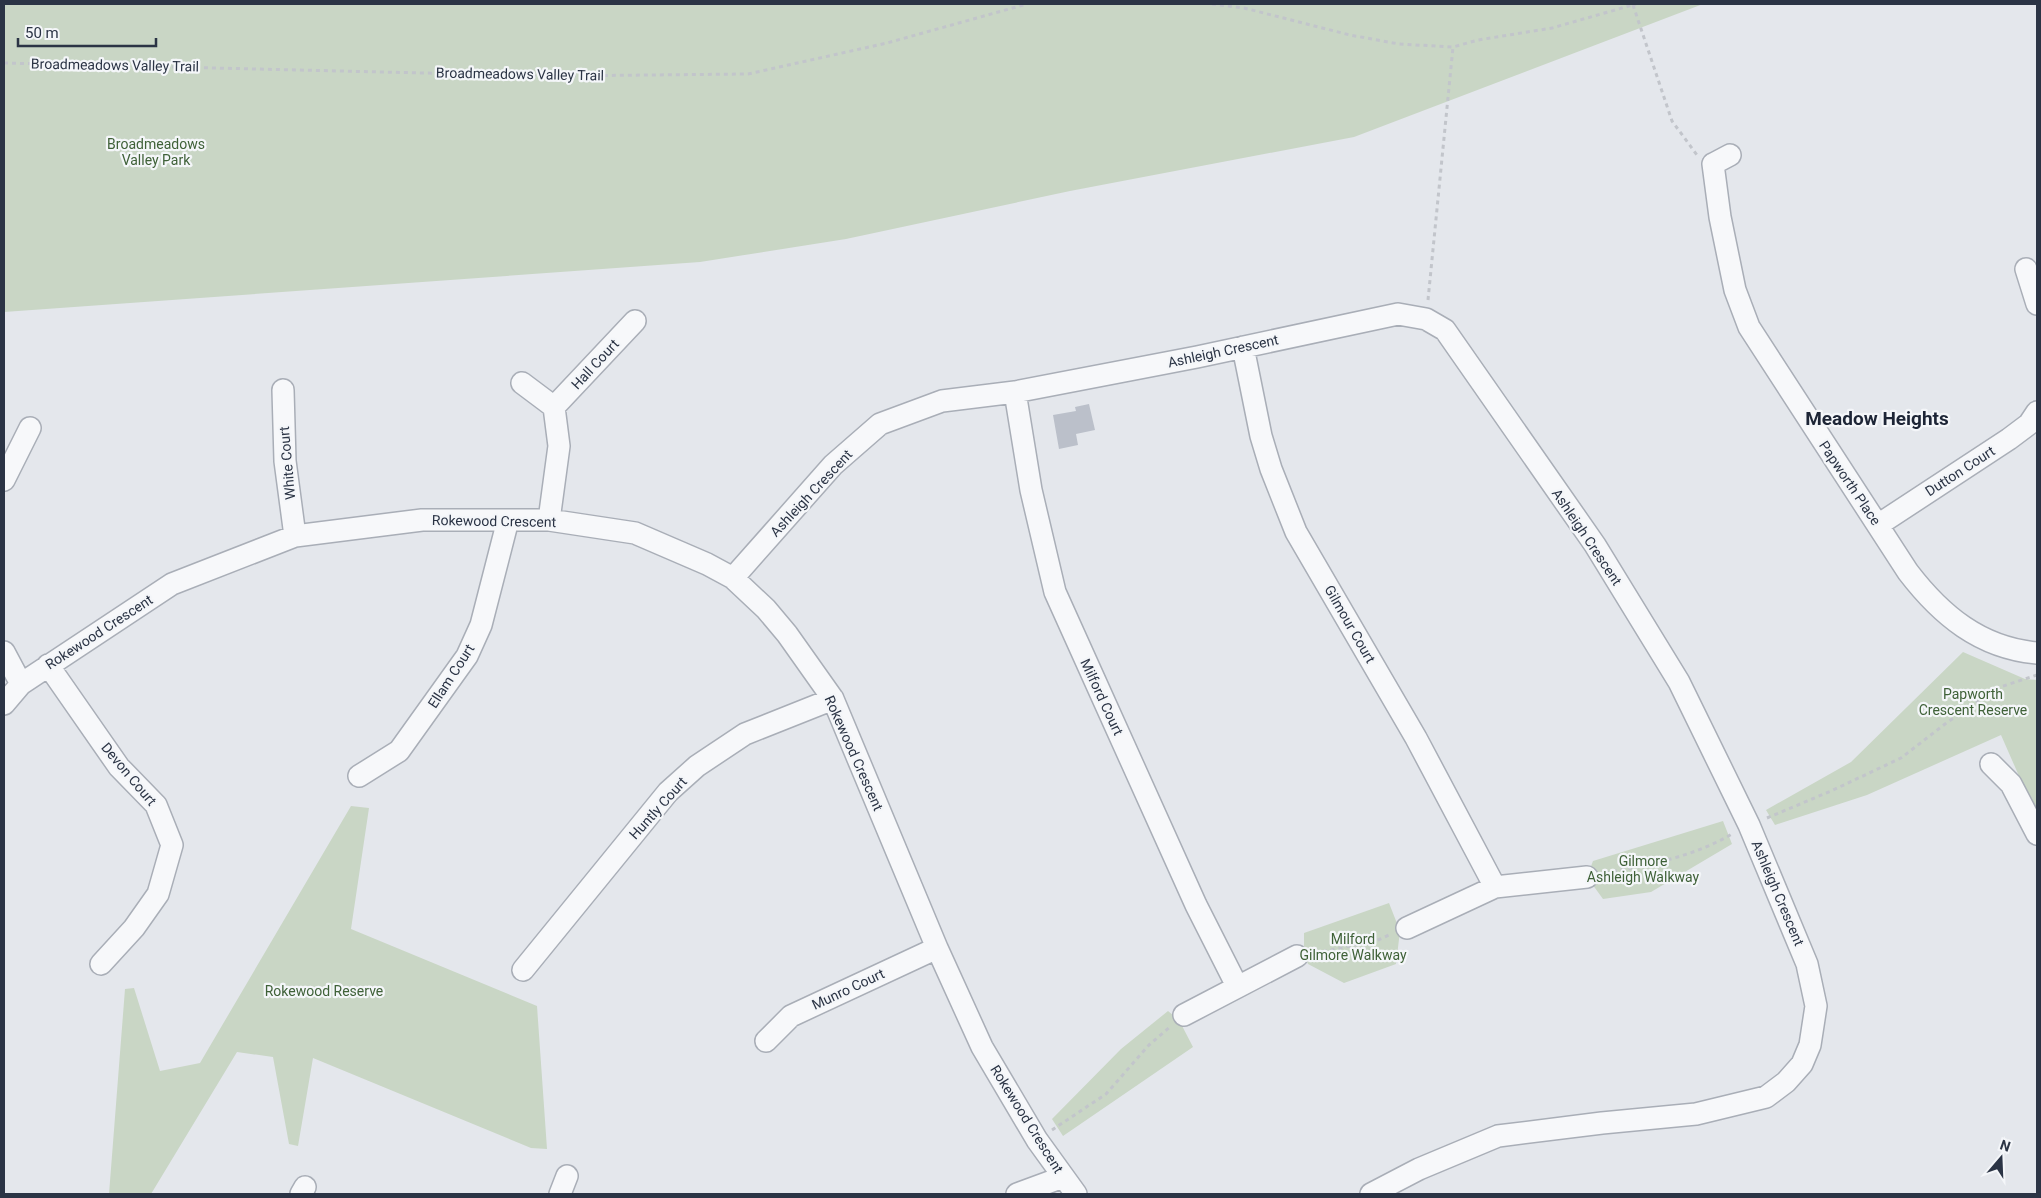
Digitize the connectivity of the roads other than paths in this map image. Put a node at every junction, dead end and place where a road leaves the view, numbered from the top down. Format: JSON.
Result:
{"nodes":[{"id":1,"x":1714,"y":159,"type":"road end"},
{"id":2,"x":2024,"y":266,"type":"edge"},
{"id":3,"x":2037,"y":304,"type":"edge"},
{"id":4,"x":635,"y":321,"type":"dead end"},
{"id":5,"x":1243,"y":347,"type":"junction"},
{"id":6,"x":522,"y":383,"type":"dead end"},
{"id":7,"x":283,"y":390,"type":"dead end"},
{"id":8,"x":1015,"y":392,"type":"junction"},
{"id":9,"x":554,"y":407,"type":"junction"},
{"id":10,"x":2037,"y":412,"type":"edge"},
{"id":11,"x":30,"y":428,"type":"dead end"},
{"id":12,"x":4,"y":480,"type":"edge"},
{"id":13,"x":508,"y":520,"type":"junction"},
{"id":14,"x":549,"y":520,"type":"junction"},
{"id":15,"x":1878,"y":525,"type":"junction"},
{"id":16,"x":295,"y":536,"type":"junction"},
{"id":17,"x":733,"y":578,"type":"junction"},
{"id":18,"x":4,"y":652,"type":"edge"},
{"id":19,"x":2037,"y":653,"type":"edge"},
{"id":20,"x":48,"y":665,"type":"junction"},
{"id":21,"x":21,"y":684,"type":"junction"},
{"id":22,"x":834,"y":699,"type":"junction"},
{"id":23,"x":4,"y":704,"type":"edge"},
{"id":24,"x":1990,"y":764,"type":"dead end"},
{"id":25,"x":359,"y":776,"type":"dead end"},
{"id":26,"x":2037,"y":834,"type":"edge"},
{"id":27,"x":1587,"y":877,"type":"road end"},
{"id":28,"x":1495,"y":887,"type":"junction"},
{"id":29,"x":1407,"y":928,"type":"road end"},
{"id":30,"x":937,"y":948,"type":"junction"},
{"id":31,"x":1297,"y":956,"type":"road end"},
{"id":32,"x":101,"y":964,"type":"dead end"},
{"id":33,"x":523,"y":970,"type":"dead end"},
{"id":34,"x":1238,"y":986,"type":"junction"},
{"id":35,"x":1184,"y":1015,"type":"road end"},
{"id":36,"x":766,"y":1041,"type":"dead end"},
{"id":37,"x":1063,"y":1177,"type":"junction"},
{"id":38,"x":1017,"y":1194,"type":"edge"},
{"id":39,"x":1076,"y":1194,"type":"edge"},
{"id":40,"x":1371,"y":1194,"type":"edge"}],
"edges":[{"from":1,"to":15,"type":"street","name":"Papworth Place"},
{"from":2,"to":3,"type":"street"},
{"from":4,"to":9,"type":"street","name":"Hall Court"},
{"from":5,"to":8,"type":"street","name":"Ashleigh Crescent"},
{"from":5,"to":28,"type":"street","name":"Gilmour Court"},
{"from":5,"to":40,"type":"street","name":"Ashleigh Crescent"},
{"from":6,"to":9,"type":"street"},
{"from":7,"to":16,"type":"street","name":"White Court"},
{"from":8,"to":17,"type":"street","name":"Ashleigh Crescent"},
{"from":8,"to":34,"type":"street","name":"Milford Court"},
{"from":9,"to":14,"type":"street"},
{"from":10,"to":15,"type":"street","name":"Dutton Court"},
{"from":11,"to":12,"type":"street"},
{"from":13,"to":14,"type":"street","name":"Rokewood Crescent"},
{"from":13,"to":16,"type":"street","name":"Rokewood Crescent"},
{"from":13,"to":25,"type":"street","name":"Ellam Court"},
{"from":14,"to":17,"type":"street","name":"Rokewood Crescent"},
{"from":15,"to":19,"type":"street","name":"Papworth Place"},
{"from":16,"to":20,"type":"street","name":"Rokewood Crescent"},
{"from":17,"to":22,"type":"street","name":"Rokewood Crescent"},
{"from":18,"to":21,"type":"street"},
{"from":20,"to":21,"type":"street","name":"Rokewood Crescent"},
{"from":20,"to":32,"type":"street","name":"Devon Court"},
{"from":21,"to":23,"type":"street","name":"Rokewood Crescent"},
{"from":22,"to":30,"type":"street","name":"Rokewood Crescent"},
{"from":22,"to":33,"type":"street","name":"Huntly Court"},
{"from":24,"to":26,"type":"street"},
{"from":27,"to":28,"type":"street"},
{"from":28,"to":29,"type":"street"},
{"from":30,"to":36,"type":"street","name":"Munro Court"},
{"from":30,"to":37,"type":"street","name":"Rokewood Crescent"},
{"from":31,"to":34,"type":"street"},
{"from":34,"to":35,"type":"street"},
{"from":37,"to":38,"type":"street"},
{"from":37,"to":39,"type":"street","name":"Rokewood Crescent"}]}
